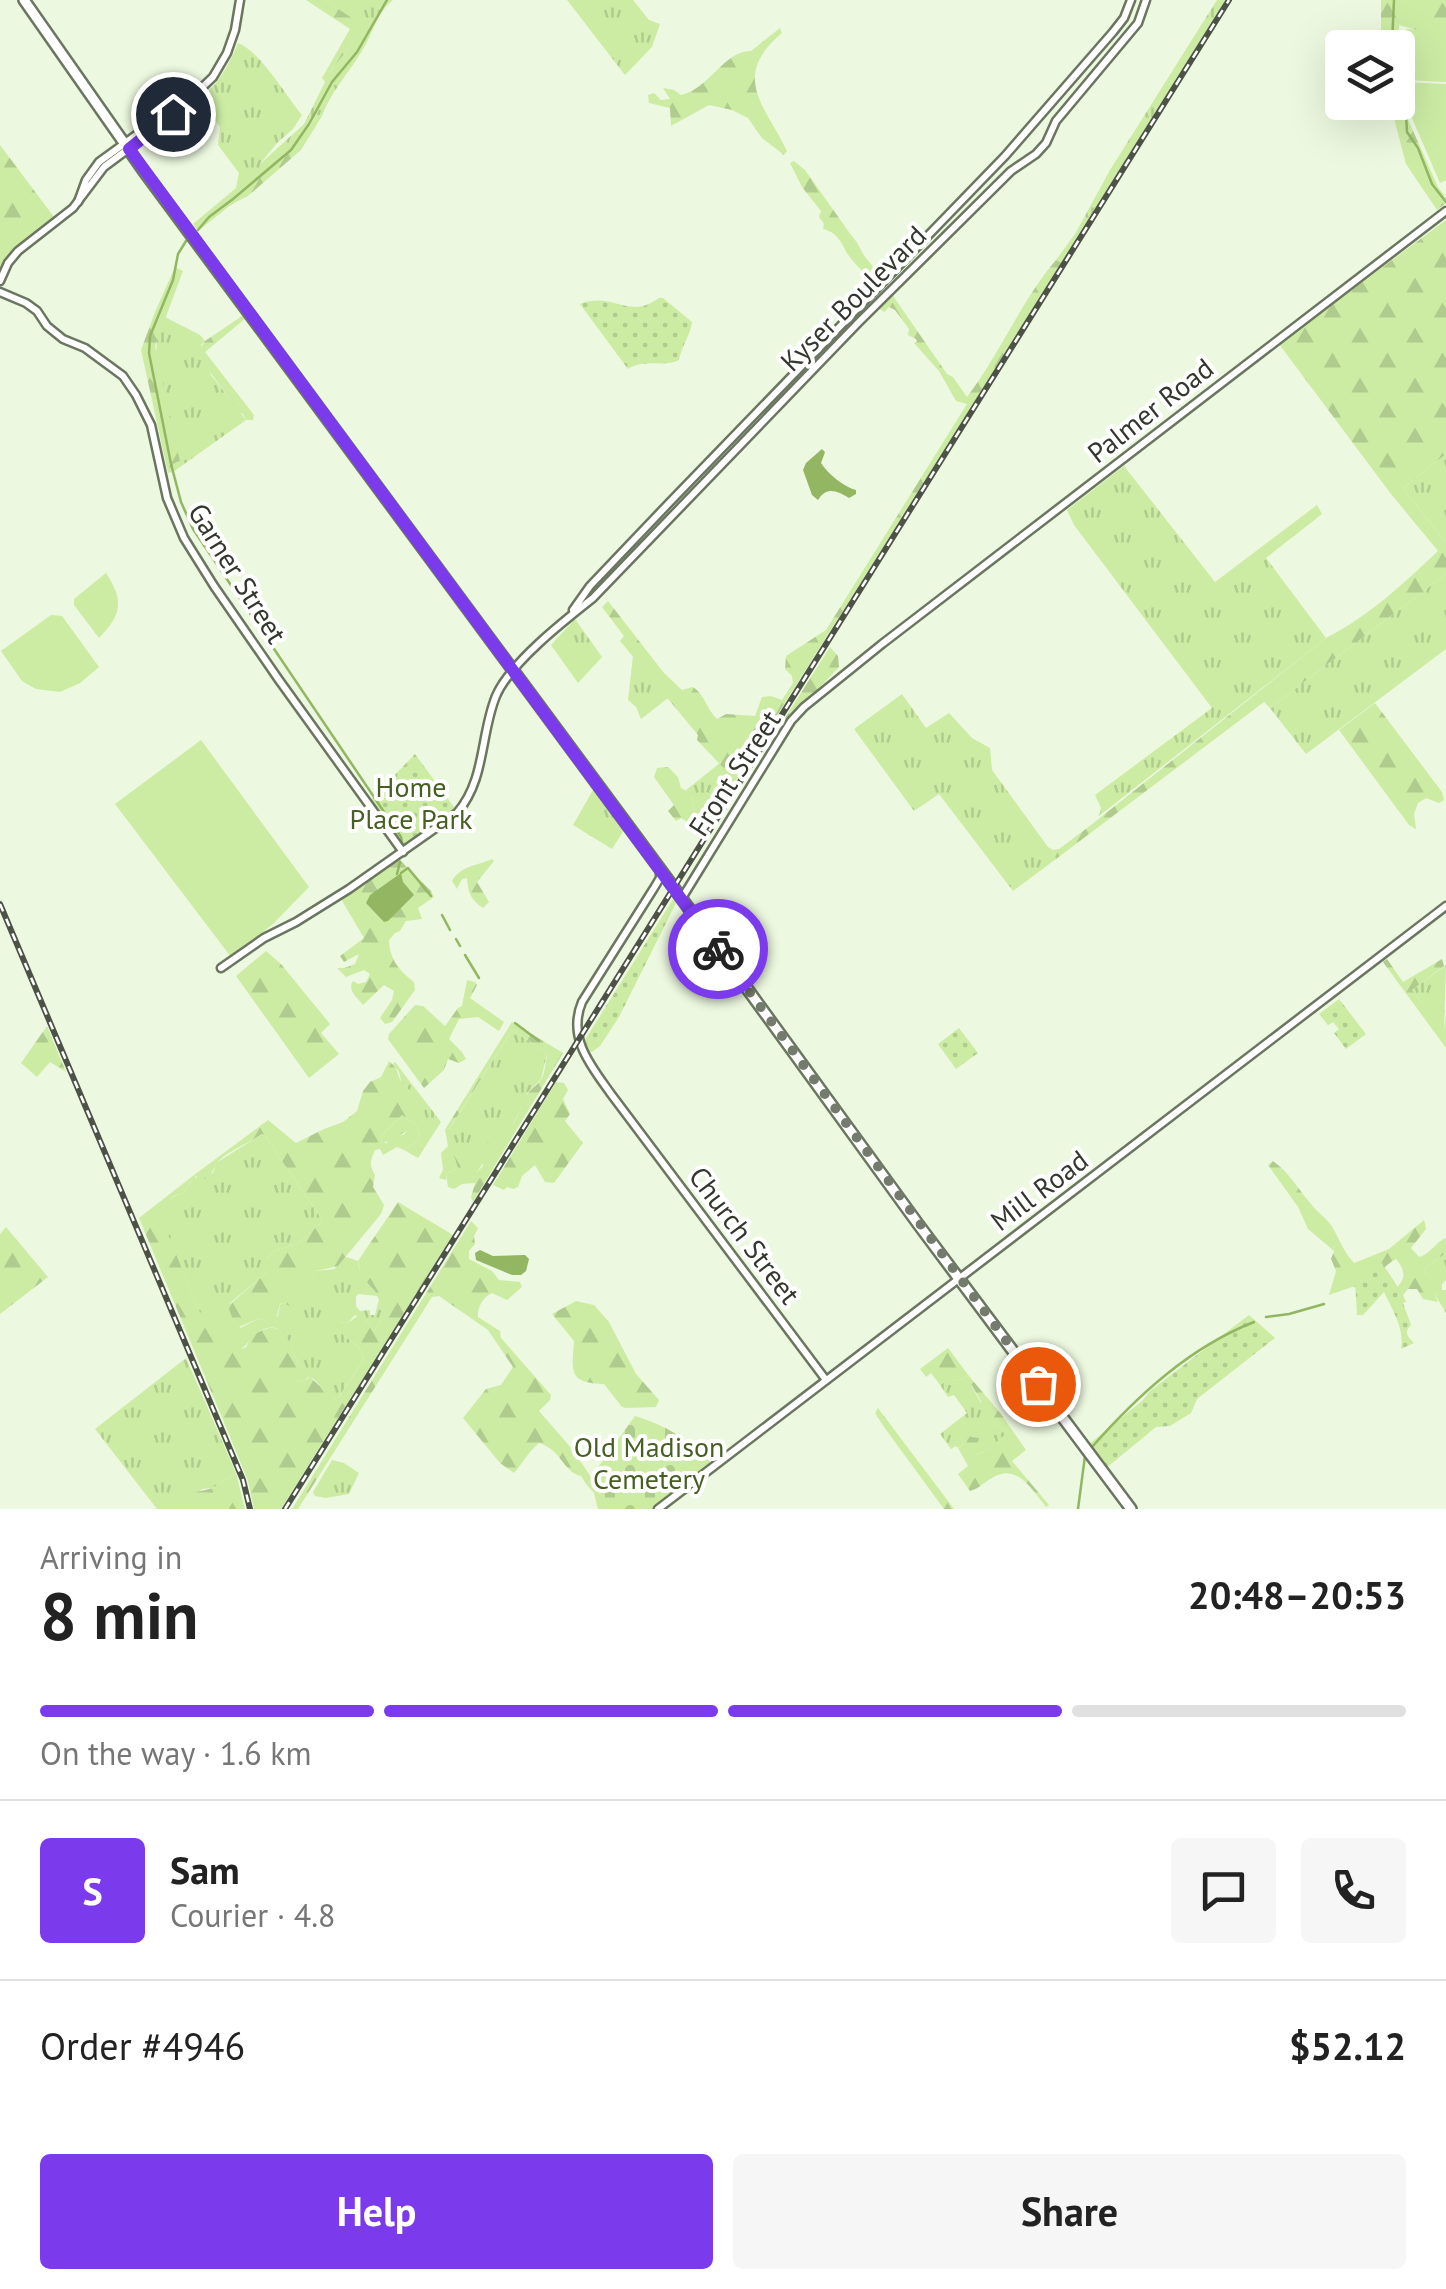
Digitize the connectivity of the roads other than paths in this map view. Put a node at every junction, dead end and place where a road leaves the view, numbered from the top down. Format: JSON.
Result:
{"nodes":[{"id":1,"x":240,"y":0,"type":"edge"},
{"id":2,"x":1131,"y":0,"type":"edge"},
{"id":3,"x":1146,"y":0,"type":"edge"},
{"id":4,"x":24,"y":1,"type":"edge"},
{"id":5,"x":127,"y":147,"type":"junction"},
{"id":6,"x":1446,"y":211,"type":"edge"},
{"id":7,"x":0,"y":282,"type":"edge"},
{"id":8,"x":0,"y":292,"type":"edge"},
{"id":9,"x":571,"y":613,"type":"junction"},
{"id":10,"x":882,"y":644,"type":"joint"},
{"id":11,"x":513,"y":670,"type":"junction"},
{"id":12,"x":402,"y":852,"type":"junction"},
{"id":13,"x":660,"y":871,"type":"junction"},
{"id":14,"x":670,"y":884,"type":"junction"},
{"id":15,"x":654,"y":888,"type":"junction"},
{"id":16,"x":682,"y":899,"type":"junction"},
{"id":17,"x":1446,"y":906,"type":"edge"},
{"id":18,"x":220,"y":968,"type":"dead end"},
{"id":19,"x":959,"y":1279,"type":"junction"},
{"id":20,"x":826,"y":1380,"type":"junction"},
{"id":21,"x":658,"y":1509,"type":"edge"},
{"id":22,"x":1131,"y":1509,"type":"edge"}],
"edges":[{"from":1,"to":5,"type":"street"},
{"from":2,"to":9,"type":"street","name":"Kyser Boulevard"},
{"from":3,"to":9,"type":"street","name":"Kyser Boulevard"},
{"from":4,"to":5,"type":"main road"},
{"from":5,"to":7,"type":"street"},
{"from":5,"to":11,"type":"main road"},
{"from":6,"to":10,"type":"street","name":"Palmer Road"},
{"from":8,"to":12,"type":"street","name":"Garner Street"},
{"from":9,"to":11,"type":"street","name":"Kyser Boulevard"},
{"from":10,"to":16,"type":"street","name":"Front Street"},
{"from":11,"to":12,"type":"street","name":"Kyser Boulevard"},
{"from":11,"to":13,"type":"main road"},
{"from":12,"to":18,"type":"street","name":"Kyser Boulevard"},
{"from":13,"to":14,"type":"main road"},
{"from":13,"to":15,"type":"street"},
{"from":14,"to":15,"type":"street"},
{"from":14,"to":16,"type":"main road"},
{"from":15,"to":20,"type":"street","name":"Church Street"},
{"from":16,"to":19,"type":"main road"},
{"from":17,"to":19,"type":"street","name":"Mill Road"},
{"from":19,"to":20,"type":"street","name":"Mill Road"},
{"from":19,"to":22,"type":"main road"},
{"from":20,"to":21,"type":"street","name":"Mill Road"}]}
